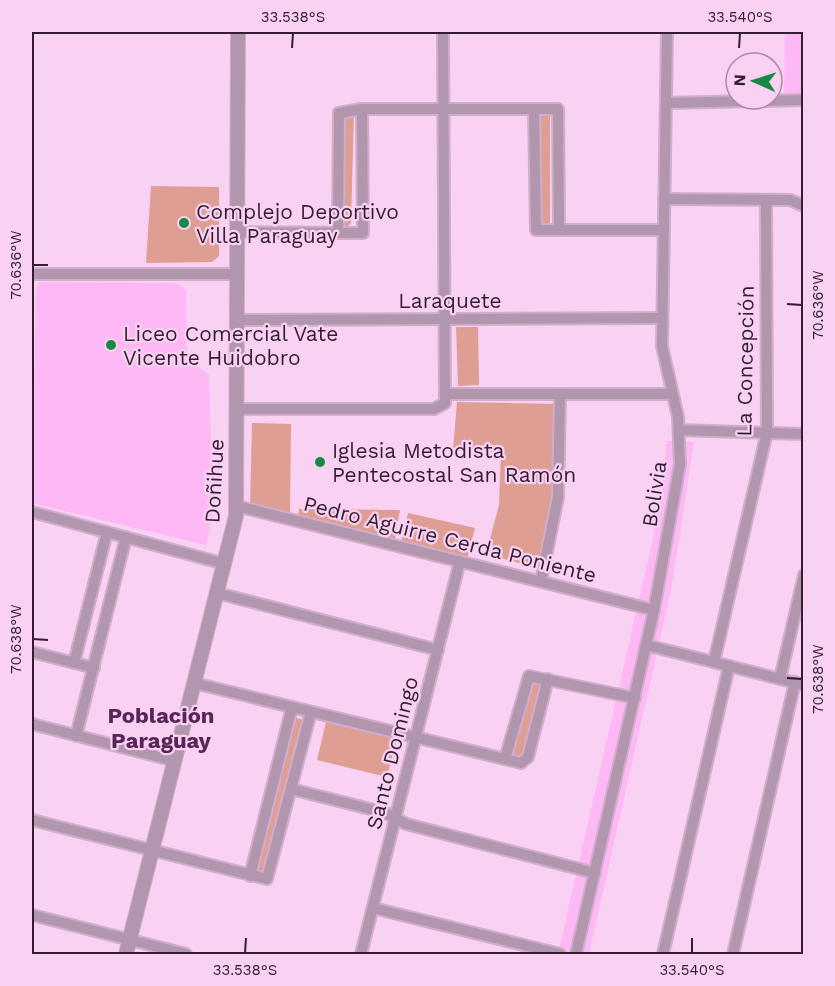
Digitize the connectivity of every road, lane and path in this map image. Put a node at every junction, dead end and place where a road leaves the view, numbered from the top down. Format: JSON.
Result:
{"nodes":[{"id":1,"x":238,"y":32,"type":"edge"},
{"id":2,"x":443,"y":32,"type":"edge"},
{"id":3,"x":667,"y":32,"type":"edge"},
{"id":4,"x":804,"y":100,"type":"edge"},
{"id":5,"x":666,"y":103,"type":"junction"},
{"id":6,"x":445,"y":108,"type":"junction"},
{"id":7,"x":534,"y":109,"type":"junction"},
{"id":8,"x":362,"y":110,"type":"junction"},
{"id":9,"x":664,"y":199,"type":"junction"},
{"id":10,"x":766,"y":200,"type":"junction"},
{"id":11,"x":804,"y":206,"type":"edge"},
{"id":12,"x":559,"y":230,"type":"junction"},
{"id":13,"x":664,"y":230,"type":"junction"},
{"id":14,"x":237,"y":232,"type":"junction"},
{"id":15,"x":338,"y":233,"type":"junction"},
{"id":16,"x":32,"y":274,"type":"edge"},
{"id":17,"x":237,"y":274,"type":"junction"},
{"id":18,"x":662,"y":318,"type":"junction"},
{"id":19,"x":237,"y":320,"type":"junction"},
{"id":20,"x":446,"y":320,"type":"junction"},
{"id":21,"x":446,"y":394,"type":"junction"},
{"id":22,"x":560,"y":394,"type":"junction"},
{"id":23,"x":672,"y":394,"type":"junction"},
{"id":24,"x":237,"y":409,"type":"junction"},
{"id":25,"x":680,"y":429,"type":"junction"},
{"id":26,"x":767,"y":432,"type":"junction"},
{"id":27,"x":804,"y":434,"type":"edge"},
{"id":28,"x":237,"y":506,"type":"junction"},
{"id":29,"x":32,"y":512,"type":"edge"},
{"id":30,"x":107,"y":532,"type":"junction"},
{"id":31,"x":126,"y":537,"type":"junction"},
{"id":32,"x":460,"y":561,"type":"junction"},
{"id":33,"x":225,"y":564,"type":"junction"},
{"id":34,"x":804,"y":575,"type":"edge"},
{"id":35,"x":541,"y":581,"type":"junction"},
{"id":36,"x":217,"y":593,"type":"junction"},
{"id":37,"x":654,"y":610,"type":"junction"},
{"id":38,"x":646,"y":645,"type":"junction"},
{"id":39,"x":438,"y":650,"type":"junction"},
{"id":40,"x":32,"y":652,"type":"edge"},
{"id":41,"x":714,"y":662,"type":"junction"},
{"id":42,"x":74,"y":663,"type":"junction"},
{"id":43,"x":729,"y":666,"type":"junction"},
{"id":44,"x":94,"y":668,"type":"junction"},
{"id":45,"x":548,"y":679,"type":"junction"},
{"id":46,"x":780,"y":679,"type":"junction"},
{"id":47,"x":194,"y":683,"type":"junction"},
{"id":48,"x":799,"y":684,"type":"edge"},
{"id":49,"x":635,"y":698,"type":"junction"},
{"id":50,"x":292,"y":707,"type":"junction"},
{"id":51,"x":311,"y":712,"type":"junction"},
{"id":52,"x":32,"y":724,"type":"edge"},
{"id":53,"x":76,"y":736,"type":"junction"},
{"id":54,"x":416,"y":737,"type":"junction"},
{"id":55,"x":505,"y":759,"type":"junction"},
{"id":56,"x":175,"y":761,"type":"junction"},
{"id":57,"x":291,"y":789,"type":"junction"},
{"id":58,"x":395,"y":818,"type":"junction"},
{"id":59,"x":32,"y":820,"type":"edge"},
{"id":60,"x":152,"y":851,"type":"junction"},
{"id":61,"x":595,"y":873,"type":"junction"},
{"id":62,"x":250,"y":876,"type":"junction"},
{"id":63,"x":373,"y":908,"type":"junction"},
{"id":64,"x":32,"y":915,"type":"edge"},
{"id":65,"x":129,"y":940,"type":"junction"},
{"id":66,"x":126,"y":954,"type":"edge"},
{"id":67,"x":186,"y":954,"type":"edge"},
{"id":68,"x":361,"y":954,"type":"edge"},
{"id":69,"x":560,"y":954,"type":"edge"},
{"id":70,"x":576,"y":954,"type":"edge"},
{"id":71,"x":663,"y":954,"type":"edge"},
{"id":72,"x":733,"y":954,"type":"edge"}],
"edges":[{"from":1,"to":14,"type":"street","name":"Doñihue"},
{"from":2,"to":6,"type":"street"},
{"from":3,"to":5,"type":"street","name":"Bolivia"},
{"from":4,"to":5,"type":"street"},
{"from":5,"to":9,"type":"street","name":"Bolivia"},
{"from":6,"to":7,"type":"street"},
{"from":6,"to":8,"type":"street"},
{"from":6,"to":20,"type":"street"},
{"from":7,"to":12,"type":"street"},
{"from":7,"to":12,"type":"street"},
{"from":8,"to":15,"type":"street"},
{"from":8,"to":15,"type":"street"},
{"from":9,"to":10,"type":"street"},
{"from":9,"to":13,"type":"street","name":"Bolivia"},
{"from":10,"to":11,"type":"street"},
{"from":10,"to":26,"type":"street","name":"La Concepción"},
{"from":12,"to":13,"type":"street"},
{"from":13,"to":18,"type":"street","name":"Bolivia"},
{"from":14,"to":15,"type":"street"},
{"from":14,"to":17,"type":"street","name":"Doñihue"},
{"from":16,"to":17,"type":"street"},
{"from":17,"to":19,"type":"street","name":"Doñihue"},
{"from":18,"to":20,"type":"street","name":"Laraquete"},
{"from":18,"to":23,"type":"street","name":"Bolivia"},
{"from":19,"to":20,"type":"street","name":"Laraquete"},
{"from":19,"to":24,"type":"street","name":"Doñihue"},
{"from":20,"to":21,"type":"street"},
{"from":21,"to":22,"type":"street"},
{"from":21,"to":24,"type":"street"},
{"from":22,"to":23,"type":"street"},
{"from":22,"to":35,"type":"street"},
{"from":23,"to":25,"type":"street","name":"Bolivia"},
{"from":24,"to":28,"type":"street","name":"Doñihue"},
{"from":25,"to":26,"type":"street"},
{"from":25,"to":37,"type":"street","name":"Bolivia"},
{"from":26,"to":27,"type":"street"},
{"from":26,"to":41,"type":"street","name":"La Concepción"},
{"from":28,"to":32,"type":"street","name":"Pedro Aguirre Cerda Poniente"},
{"from":28,"to":33,"type":"street","name":"Doñihue"},
{"from":29,"to":30,"type":"street"},
{"from":30,"to":31,"type":"street"},
{"from":30,"to":42,"type":"street"},
{"from":31,"to":33,"type":"street"},
{"from":31,"to":44,"type":"street"},
{"from":32,"to":35,"type":"street","name":"Pedro Aguirre Cerda Poniente"},
{"from":32,"to":39,"type":"street","name":"Santo Domingo"},
{"from":33,"to":36,"type":"street","name":"Doñihue"},
{"from":34,"to":46,"type":"street"},
{"from":35,"to":37,"type":"street","name":"Pedro Aguirre Cerda Poniente"},
{"from":36,"to":39,"type":"street"},
{"from":36,"to":47,"type":"street","name":"Doñihue"},
{"from":37,"to":38,"type":"street","name":"Bolivia"},
{"from":38,"to":41,"type":"street"},
{"from":38,"to":49,"type":"street","name":"Bolivia"},
{"from":39,"to":54,"type":"street","name":"Santo Domingo"},
{"from":40,"to":42,"type":"street"},
{"from":41,"to":43,"type":"street"},
{"from":42,"to":44,"type":"street"},
{"from":43,"to":46,"type":"street"},
{"from":43,"to":71,"type":"street"},
{"from":44,"to":53,"type":"street"},
{"from":45,"to":49,"type":"street"},
{"from":45,"to":55,"type":"street"},
{"from":45,"to":55,"type":"street"},
{"from":46,"to":48,"type":"street"},
{"from":47,"to":50,"type":"street"},
{"from":47,"to":56,"type":"street","name":"Doñihue"},
{"from":48,"to":72,"type":"street"},
{"from":49,"to":61,"type":"street","name":"Bolivia"},
{"from":50,"to":51,"type":"street"},
{"from":50,"to":62,"type":"street"},
{"from":51,"to":54,"type":"street"},
{"from":51,"to":57,"type":"street"},
{"from":52,"to":53,"type":"street"},
{"from":53,"to":56,"type":"street"},
{"from":54,"to":55,"type":"street"},
{"from":54,"to":58,"type":"street","name":"Santo Domingo"},
{"from":56,"to":60,"type":"street","name":"Doñihue"},
{"from":57,"to":58,"type":"street"},
{"from":57,"to":62,"type":"street"},
{"from":58,"to":61,"type":"street"},
{"from":58,"to":63,"type":"street","name":"Santo Domingo"},
{"from":59,"to":60,"type":"street"},
{"from":60,"to":62,"type":"street"},
{"from":60,"to":65,"type":"street","name":"Doñihue"},
{"from":61,"to":70,"type":"street","name":"Bolivia"},
{"from":63,"to":68,"type":"street","name":"Santo Domingo"},
{"from":63,"to":69,"type":"street"},
{"from":64,"to":65,"type":"street"},
{"from":65,"to":66,"type":"street","name":"Doñihue"},
{"from":65,"to":67,"type":"street"}]}
